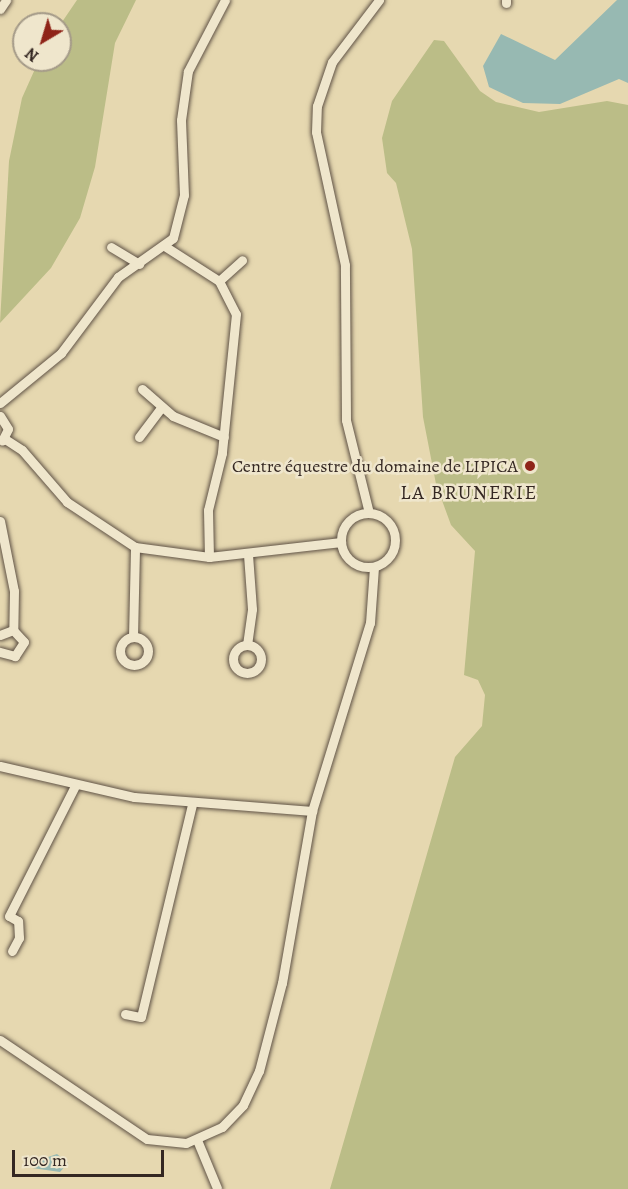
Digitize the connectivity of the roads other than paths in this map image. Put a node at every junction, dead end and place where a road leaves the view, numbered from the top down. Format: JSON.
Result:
{"nodes":[{"id":1,"x":6,"y":0,"type":"edge"},
{"id":2,"x":225,"y":0,"type":"edge"},
{"id":3,"x":379,"y":0,"type":"edge"},
{"id":4,"x":0,"y":9,"type":"edge"},
{"id":5,"x":111,"y":247,"type":"dead end"},
{"id":6,"x":166,"y":248,"type":"junction"},
{"id":7,"x":242,"y":260,"type":"dead end"},
{"id":8,"x":139,"y":264,"type":"junction"},
{"id":9,"x":219,"y":281,"type":"junction"},
{"id":10,"x":142,"y":389,"type":"dead end"},
{"id":11,"x":0,"y":403,"type":"edge"},
{"id":12,"x":161,"y":408,"type":"junction"},
{"id":13,"x":0,"y":416,"type":"edge"},
{"id":14,"x":139,"y":437,"type":"dead end"},
{"id":15,"x":224,"y":437,"type":"junction"},
{"id":16,"x":2,"y":441,"type":"edge"},
{"id":17,"x":369,"y":513,"type":"junction"},
{"id":18,"x":0,"y":521,"type":"edge"},
{"id":19,"x":340,"y":542,"type":"junction"},
{"id":20,"x":135,"y":547,"type":"junction"},
{"id":21,"x":248,"y":555,"type":"junction"},
{"id":22,"x":209,"y":557,"type":"junction"},
{"id":23,"x":374,"y":567,"type":"junction"},
{"id":24,"x":13,"y":630,"type":"junction"},
{"id":25,"x":0,"y":635,"type":"edge"},
{"id":26,"x":133,"y":638,"type":"dead end"},
{"id":27,"x":247,"y":645,"type":"dead end"},
{"id":28,"x":0,"y":652,"type":"edge"},
{"id":29,"x":0,"y":766,"type":"edge"},
{"id":30,"x":75,"y":786,"type":"junction"},
{"id":31,"x":192,"y":804,"type":"junction"},
{"id":32,"x":312,"y":811,"type":"junction"},
{"id":33,"x":12,"y":951,"type":"dead end"},
{"id":34,"x":125,"y":1014,"type":"dead end"},
{"id":35,"x":0,"y":1040,"type":"edge"},
{"id":36,"x":197,"y":1140,"type":"junction"},
{"id":37,"x":217,"y":1188,"type":"edge"}],
"edges":[{"from":1,"to":4,"type":"street"},
{"from":2,"to":6,"type":"street"},
{"from":3,"to":17,"type":"street"},
{"from":5,"to":8,"type":"street"},
{"from":6,"to":8,"type":"street"},
{"from":6,"to":9,"type":"street"},
{"from":7,"to":9,"type":"street"},
{"from":8,"to":11,"type":"street"},
{"from":9,"to":15,"type":"street"},
{"from":10,"to":12,"type":"street"},
{"from":12,"to":14,"type":"street"},
{"from":12,"to":15,"type":"street"},
{"from":13,"to":16,"type":"street"},
{"from":15,"to":22,"type":"street"},
{"from":16,"to":20,"type":"street"},
{"from":17,"to":19,"type":"street"},
{"from":17,"to":23,"type":"street"},
{"from":18,"to":24,"type":"street"},
{"from":19,"to":21,"type":"street"},
{"from":19,"to":23,"type":"street"},
{"from":20,"to":22,"type":"street"},
{"from":20,"to":26,"type":"street"},
{"from":21,"to":22,"type":"street"},
{"from":21,"to":27,"type":"street"},
{"from":23,"to":32,"type":"street"},
{"from":24,"to":25,"type":"street"},
{"from":24,"to":28,"type":"street"},
{"from":29,"to":30,"type":"street"},
{"from":30,"to":31,"type":"street"},
{"from":30,"to":33,"type":"street"},
{"from":31,"to":32,"type":"street"},
{"from":31,"to":34,"type":"street"},
{"from":32,"to":36,"type":"street"},
{"from":35,"to":36,"type":"street"},
{"from":36,"to":37,"type":"street"}]}
